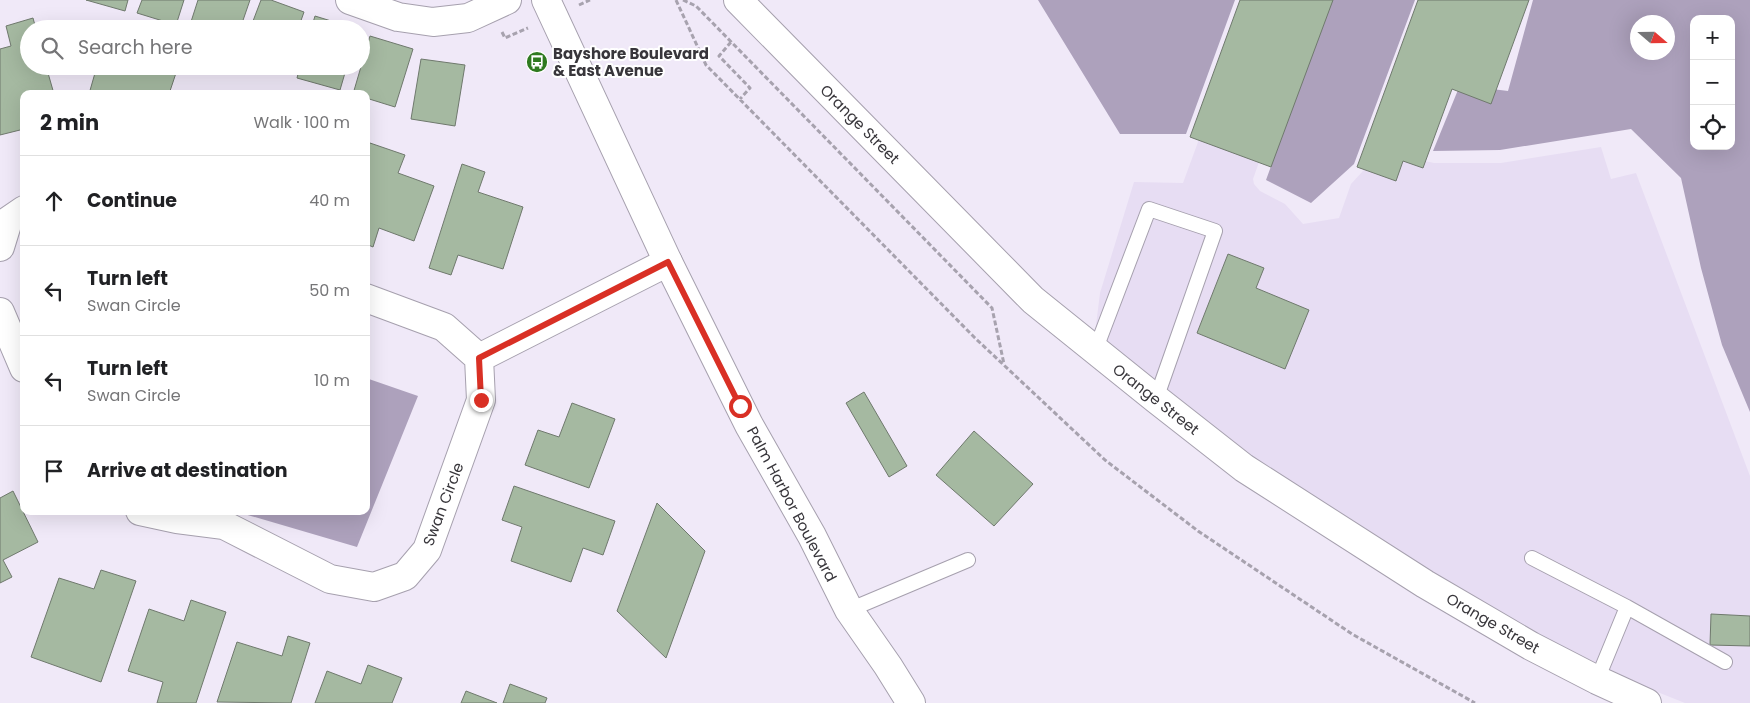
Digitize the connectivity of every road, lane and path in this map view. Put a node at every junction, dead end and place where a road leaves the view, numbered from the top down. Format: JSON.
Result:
{"nodes":[{"id":1,"x":350,"y":0,"type":"edge"},
{"id":2,"x":507,"y":0,"type":"edge"},
{"id":3,"x":546,"y":0,"type":"edge"},
{"id":4,"x":676,"y":0,"type":"edge"},
{"id":5,"x":683,"y":0,"type":"edge"},
{"id":6,"x":738,"y":0,"type":"edge"},
{"id":7,"x":731,"y":42,"type":"junction"},
{"id":8,"x":740,"y":99,"type":"junction"},
{"id":9,"x":20,"y":213,"type":"edge"},
{"id":10,"x":0,"y":247,"type":"edge"},
{"id":11,"x":668,"y":262,"type":"junction"},
{"id":12,"x":370,"y":299,"type":"edge"},
{"id":13,"x":0,"y":312,"type":"edge"},
{"id":14,"x":1095,"y":351,"type":"junction"},
{"id":15,"x":479,"y":358,"type":"junction"},
{"id":16,"x":20,"y":359,"type":"edge"},
{"id":17,"x":1004,"y":365,"type":"junction"},
{"id":18,"x":1156,"y":399,"type":"junction"},
{"id":19,"x":158,"y":515,"type":"edge"},
{"id":20,"x":1532,"y":558,"type":"dead end"},
{"id":21,"x":968,"y":560,"type":"dead end"},
{"id":22,"x":1627,"y":607,"type":"junction"},
{"id":23,"x":849,"y":610,"type":"junction"},
{"id":24,"x":1725,"y":662,"type":"dead end"},
{"id":25,"x":1597,"y":680,"type":"junction"},
{"id":26,"x":911,"y":703,"type":"edge"},
{"id":27,"x":1475,"y":703,"type":"edge"},
{"id":28,"x":1647,"y":703,"type":"edge"}],
"edges":[{"from":1,"to":2,"type":"street"},
{"from":3,"to":11,"type":"street","name":"Palm Harbor Boulevard"},
{"from":4,"to":8,"type":"path"},
{"from":5,"to":7,"type":"path"},
{"from":6,"to":14,"type":"street","name":"Orange Street"},
{"from":7,"to":8,"type":"path"},
{"from":7,"to":17,"type":"path"},
{"from":8,"to":17,"type":"path"},
{"from":9,"to":10,"type":"street"},
{"from":11,"to":15,"type":"street"},
{"from":11,"to":23,"type":"street","name":"Palm Harbor Boulevard"},
{"from":12,"to":15,"type":"street"},
{"from":13,"to":16,"type":"street"},
{"from":14,"to":18,"type":"street","name":"Orange Street"},
{"from":14,"to":18,"type":"lane"},
{"from":15,"to":19,"type":"street","name":"Swan Circle"},
{"from":17,"to":27,"type":"path"},
{"from":18,"to":25,"type":"street","name":"Orange Street"},
{"from":20,"to":22,"type":"lane"},
{"from":21,"to":23,"type":"lane"},
{"from":22,"to":24,"type":"lane"},
{"from":22,"to":25,"type":"lane"},
{"from":23,"to":26,"type":"street","name":"Palm Harbor Boulevard"},
{"from":25,"to":28,"type":"street","name":"Orange Street"}]}
